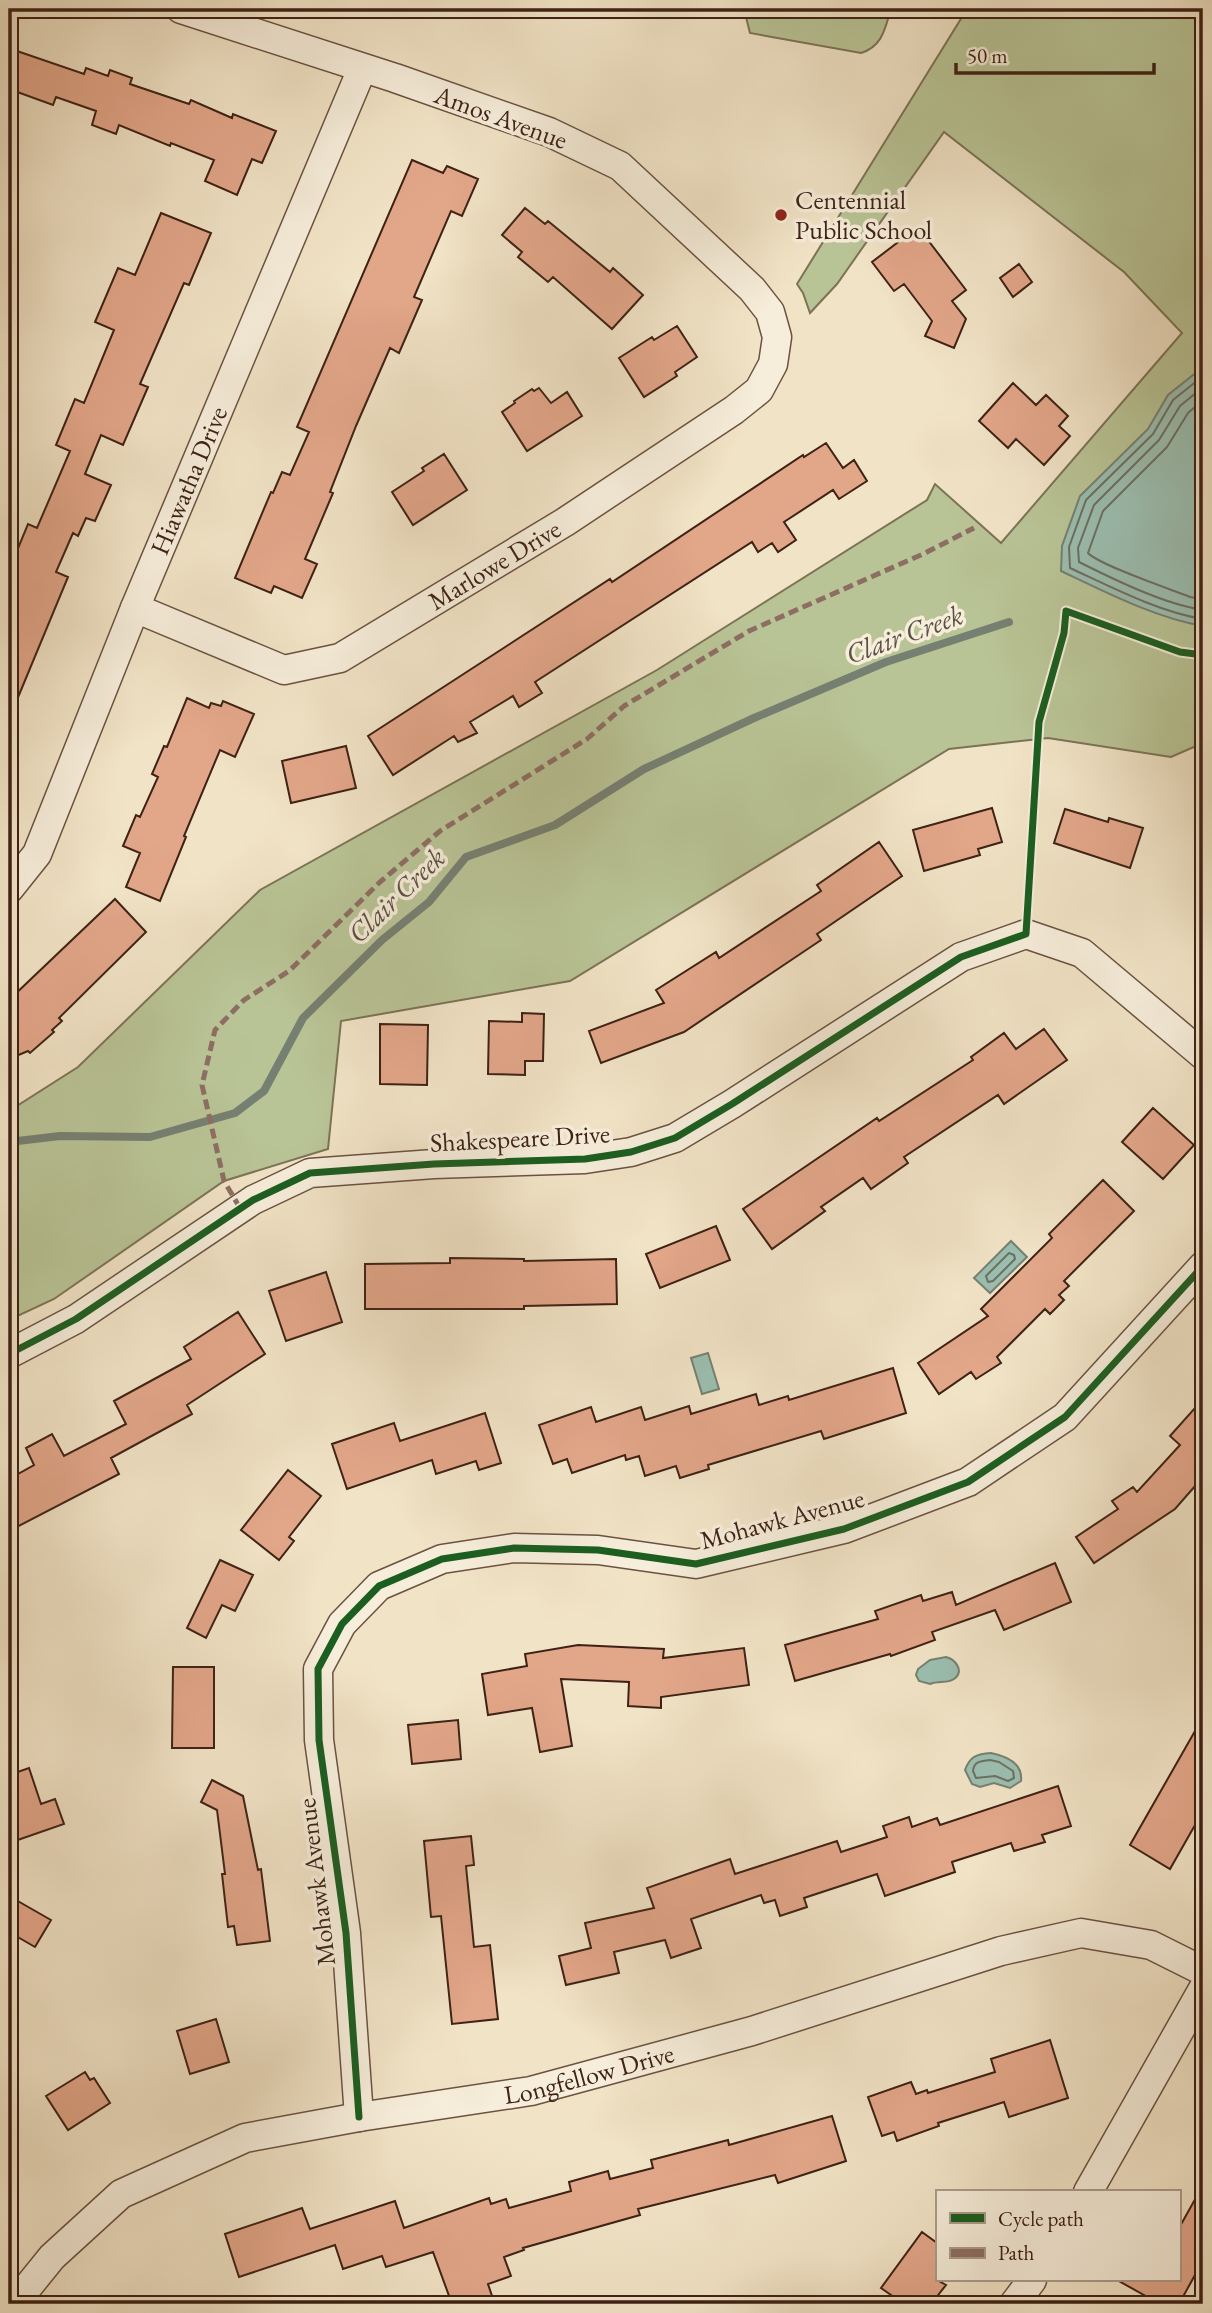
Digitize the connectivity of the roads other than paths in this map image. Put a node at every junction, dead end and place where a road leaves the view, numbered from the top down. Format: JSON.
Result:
{"nodes":[{"id":1,"x":181,"y":9,"type":"edge"},
{"id":2,"x":362,"y":69,"type":"junction"},
{"id":3,"x":770,"y":312,"type":"joint"},
{"id":4,"x":135,"y":608,"type":"junction"},
{"id":5,"x":9,"y":889,"type":"edge"},
{"id":6,"x":1202,"y":1050,"type":"edge"},
{"id":7,"x":1203,"y":1266,"type":"edge"},
{"id":8,"x":9,"y":1354,"type":"edge"},
{"id":9,"x":1203,"y":1971,"type":"edge"},
{"id":10,"x":1203,"y":1989,"type":"edge"},
{"id":11,"x":359,"y":2117,"type":"junction"},
{"id":12,"x":1089,"y":2190,"type":"edge"},
{"id":13,"x":1030,"y":2282,"type":"edge"},
{"id":14,"x":13,"y":2304,"type":"edge"},
{"id":15,"x":1014,"y":2304,"type":"edge"}],
"edges":[{"from":1,"to":2,"type":"street","name":"Amos Avenue"},
{"from":2,"to":3,"type":"street","name":"Amos Avenue"},
{"from":2,"to":4,"type":"street","name":"Hiawatha Drive"},
{"from":3,"to":4,"type":"street","name":"Marlowe Drive"},
{"from":4,"to":5,"type":"street","name":"Hiawatha Drive"},
{"from":6,"to":8,"type":"street","name":"Shakespeare Drive"},
{"from":7,"to":11,"type":"street","name":"Mohawk Avenue"},
{"from":9,"to":11,"type":"street","name":"Longfellow Drive"},
{"from":10,"to":12,"type":"street"},
{"from":11,"to":14,"type":"street","name":"Longfellow Drive"},
{"from":13,"to":15,"type":"street"}]}
